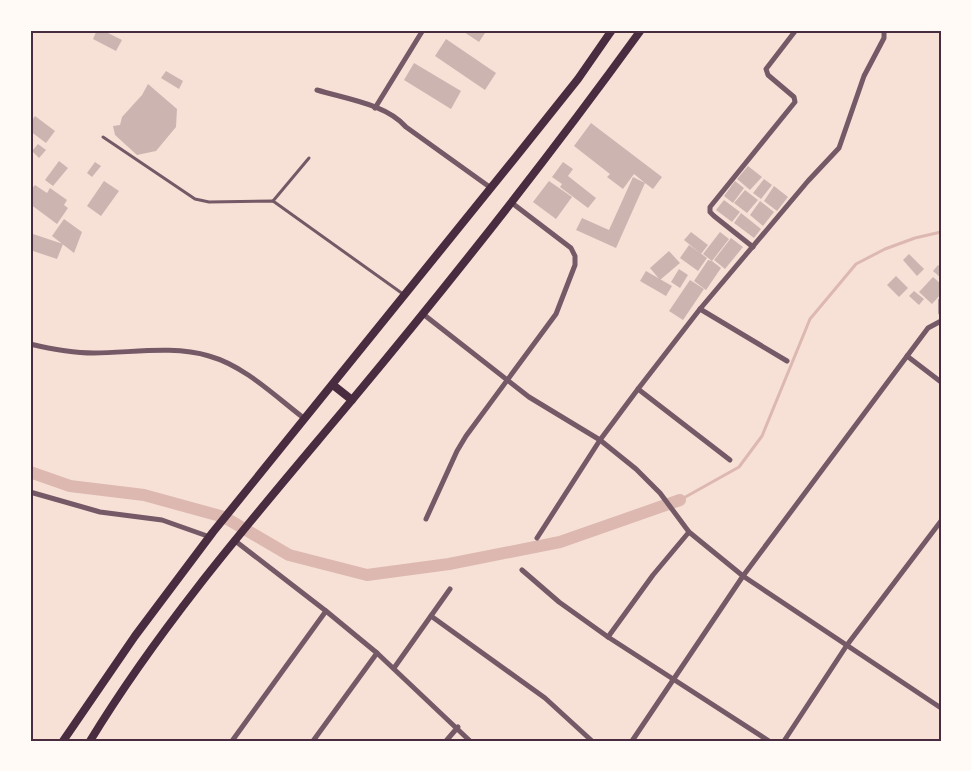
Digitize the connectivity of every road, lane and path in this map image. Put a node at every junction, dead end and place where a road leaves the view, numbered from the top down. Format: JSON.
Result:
{"nodes":[{"id":1,"x":423,"y":30,"type":"edge"},
{"id":2,"x":612,"y":30,"type":"edge"},
{"id":3,"x":641,"y":30,"type":"edge"},
{"id":4,"x":796,"y":30,"type":"edge"},
{"id":5,"x":885,"y":30,"type":"edge"},
{"id":6,"x":317,"y":90,"type":"dead end"},
{"id":7,"x":375,"y":108,"type":"junction"},
{"id":8,"x":104,"y":137,"type":"dead end"},
{"id":9,"x":309,"y":158,"type":"dead end"},
{"id":10,"x":491,"y":188,"type":"junction"},
{"id":11,"x":273,"y":201,"type":"junction"},
{"id":12,"x":512,"y":203,"type":"junction"},
{"id":13,"x":753,"y":247,"type":"junction"},
{"id":14,"x":405,"y":295,"type":"junction"},
{"id":15,"x":941,"y":300,"type":"edge"},
{"id":16,"x":700,"y":309,"type":"junction"},
{"id":17,"x":941,"y":313,"type":"edge"},
{"id":18,"x":423,"y":314,"type":"junction"},
{"id":19,"x":941,"y":321,"type":"edge"},
{"id":20,"x":30,"y":344,"type":"edge"},
{"id":21,"x":907,"y":357,"type":"junction"},
{"id":22,"x":787,"y":360,"type":"dead end"},
{"id":23,"x":508,"y":381,"type":"junction"},
{"id":24,"x":941,"y":382,"type":"edge"},
{"id":25,"x":333,"y":385,"type":"junction"},
{"id":26,"x":638,"y":389,"type":"junction"},
{"id":27,"x":352,"y":400,"type":"junction"},
{"id":28,"x":305,"y":419,"type":"junction"},
{"id":29,"x":600,"y":440,"type":"junction"},
{"id":30,"x":729,"y":460,"type":"dead end"},
{"id":31,"x":30,"y":492,"type":"edge"},
{"id":32,"x":426,"y":519,"type":"dead end"},
{"id":33,"x":941,"y":521,"type":"edge"},
{"id":34,"x":689,"y":532,"type":"junction"},
{"id":35,"x":212,"y":535,"type":"junction"},
{"id":36,"x":235,"y":538,"type":"junction"},
{"id":37,"x":537,"y":538,"type":"dead end"},
{"id":38,"x":522,"y":570,"type":"dead end"},
{"id":39,"x":743,"y":576,"type":"junction"},
{"id":40,"x":450,"y":589,"type":"dead end"},
{"id":41,"x":326,"y":611,"type":"junction"},
{"id":42,"x":431,"y":616,"type":"junction"},
{"id":43,"x":608,"y":638,"type":"junction"},
{"id":44,"x":847,"y":645,"type":"junction"},
{"id":45,"x":377,"y":653,"type":"junction"},
{"id":46,"x":394,"y":668,"type":"junction"},
{"id":47,"x":674,"y":679,"type":"junction"},
{"id":48,"x":941,"y":708,"type":"edge"},
{"id":49,"x":458,"y":728,"type":"junction"},
{"id":50,"x":63,"y":741,"type":"edge"},
{"id":51,"x":90,"y":741,"type":"edge"},
{"id":52,"x":232,"y":741,"type":"edge"},
{"id":53,"x":313,"y":741,"type":"edge"},
{"id":54,"x":446,"y":741,"type":"edge"},
{"id":55,"x":470,"y":741,"type":"edge"},
{"id":56,"x":592,"y":741,"type":"edge"},
{"id":57,"x":632,"y":741,"type":"edge"},
{"id":58,"x":769,"y":741,"type":"edge"},
{"id":59,"x":784,"y":741,"type":"edge"}],
"edges":[{"from":1,"to":7,"type":"street"},
{"from":2,"to":10,"type":"main road"},
{"from":3,"to":12,"type":"main road"},
{"from":4,"to":13,"type":"street"},
{"from":5,"to":13,"type":"street"},
{"from":6,"to":7,"type":"street"},
{"from":7,"to":10,"type":"street"},
{"from":8,"to":11,"type":"lane"},
{"from":9,"to":11,"type":"lane"},
{"from":10,"to":14,"type":"main road"},
{"from":11,"to":14,"type":"lane"},
{"from":12,"to":18,"type":"main road"},
{"from":12,"to":23,"type":"street"},
{"from":13,"to":16,"type":"street"},
{"from":14,"to":25,"type":"main road"},
{"from":15,"to":17,"type":"street"},
{"from":16,"to":22,"type":"street"},
{"from":16,"to":26,"type":"street"},
{"from":18,"to":23,"type":"street"},
{"from":18,"to":27,"type":"main road"},
{"from":19,"to":21,"type":"street"},
{"from":20,"to":28,"type":"street"},
{"from":21,"to":24,"type":"street"},
{"from":21,"to":39,"type":"street"},
{"from":23,"to":29,"type":"street"},
{"from":23,"to":32,"type":"street"},
{"from":25,"to":27,"type":"main road"},
{"from":25,"to":28,"type":"main road"},
{"from":26,"to":29,"type":"street"},
{"from":26,"to":30,"type":"street"},
{"from":27,"to":36,"type":"main road"},
{"from":28,"to":35,"type":"main road"},
{"from":29,"to":34,"type":"street"},
{"from":29,"to":37,"type":"street"},
{"from":31,"to":35,"type":"street"},
{"from":33,"to":44,"type":"street"},
{"from":34,"to":39,"type":"street"},
{"from":34,"to":43,"type":"street"},
{"from":35,"to":50,"type":"main road"},
{"from":36,"to":41,"type":"street"},
{"from":36,"to":51,"type":"main road"},
{"from":38,"to":43,"type":"street"},
{"from":39,"to":44,"type":"street"},
{"from":39,"to":47,"type":"street"},
{"from":40,"to":42,"type":"street"},
{"from":41,"to":45,"type":"street"},
{"from":41,"to":52,"type":"street"},
{"from":42,"to":46,"type":"street"},
{"from":42,"to":56,"type":"street"},
{"from":43,"to":47,"type":"street"},
{"from":44,"to":48,"type":"street"},
{"from":44,"to":59,"type":"street"},
{"from":45,"to":46,"type":"street"},
{"from":45,"to":53,"type":"street"},
{"from":46,"to":49,"type":"street"},
{"from":47,"to":57,"type":"street"},
{"from":47,"to":58,"type":"street"},
{"from":49,"to":54,"type":"street"},
{"from":49,"to":55,"type":"street"}]}
